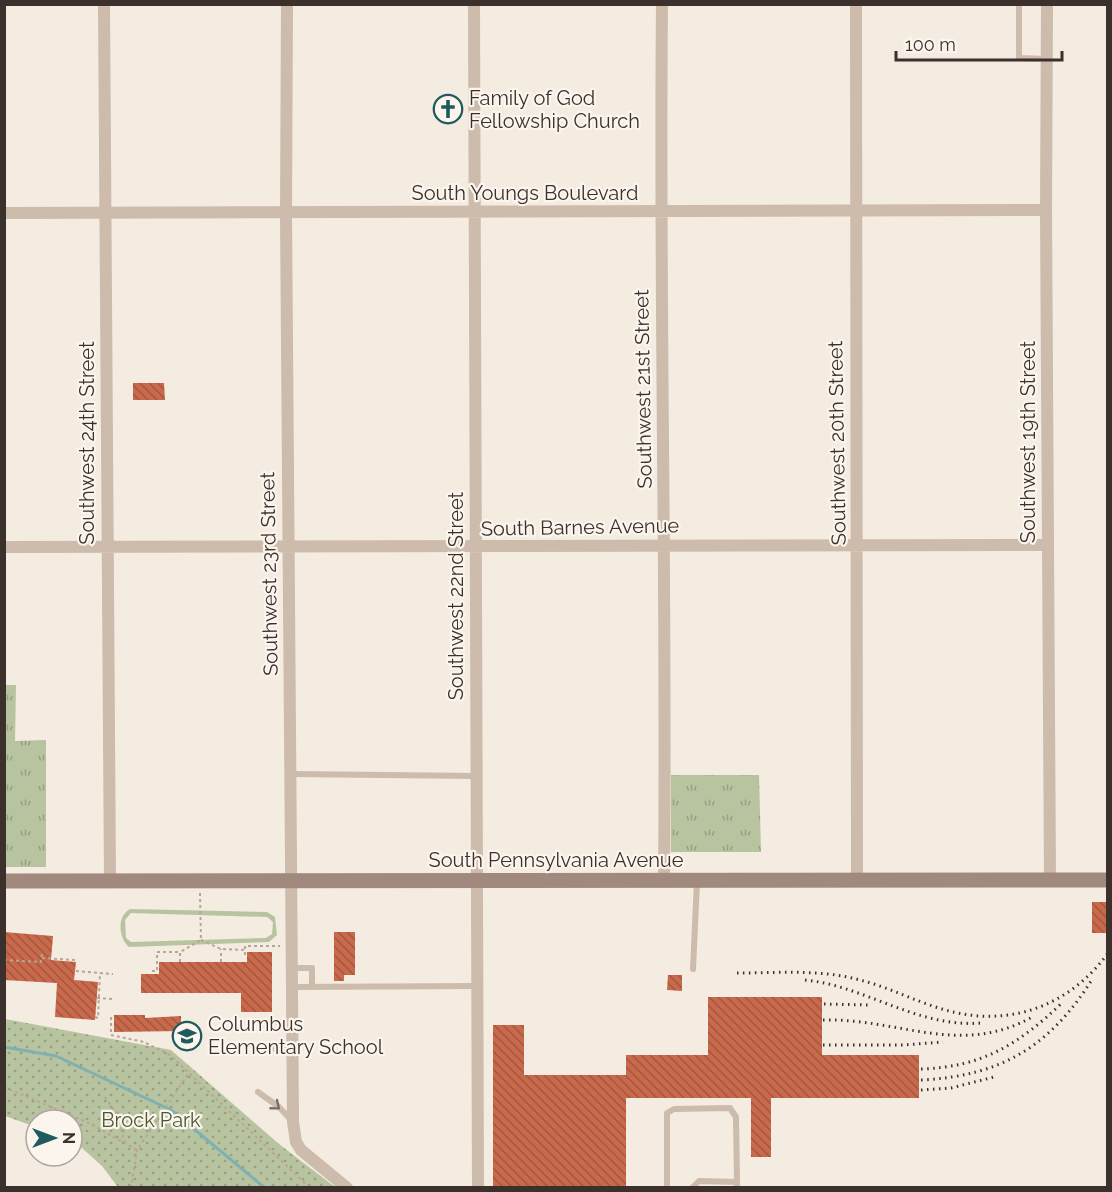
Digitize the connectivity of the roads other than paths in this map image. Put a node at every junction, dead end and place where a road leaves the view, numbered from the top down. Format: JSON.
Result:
{"nodes":[{"id":1,"x":104,"y":4,"type":"edge"},
{"id":2,"x":287,"y":4,"type":"edge"},
{"id":3,"x":474,"y":4,"type":"edge"},
{"id":4,"x":662,"y":4,"type":"edge"},
{"id":5,"x":856,"y":4,"type":"edge"},
{"id":6,"x":1019,"y":4,"type":"edge"},
{"id":7,"x":1047,"y":4,"type":"edge"},
{"id":8,"x":1047,"y":58,"type":"junction"},
{"id":9,"x":1046,"y":210,"type":"junction"},
{"id":10,"x":854,"y":211,"type":"junction"},
{"id":11,"x":105,"y":212,"type":"junction"},
{"id":12,"x":473,"y":212,"type":"junction"},
{"id":13,"x":4,"y":213,"type":"edge"},
{"id":14,"x":286,"y":213,"type":"junction"},
{"id":15,"x":660,"y":213,"type":"junction"},
{"id":16,"x":1048,"y":545,"type":"junction"},
{"id":17,"x":664,"y":546,"type":"junction"},
{"id":18,"x":858,"y":546,"type":"junction"},
{"id":19,"x":4,"y":547,"type":"edge"},
{"id":20,"x":107,"y":547,"type":"junction"},
{"id":21,"x":288,"y":547,"type":"junction"},
{"id":22,"x":476,"y":548,"type":"junction"},
{"id":23,"x":291,"y":774,"type":"junction"},
{"id":24,"x":477,"y":776,"type":"junction"},
{"id":25,"x":858,"y":880,"type":"junction"},
{"id":26,"x":1050,"y":880,"type":"junction"},
{"id":27,"x":1107,"y":880,"type":"edge"},
{"id":28,"x":4,"y":881,"type":"edge"},
{"id":29,"x":110,"y":881,"type":"junction"},
{"id":30,"x":292,"y":881,"type":"junction"},
{"id":31,"x":477,"y":881,"type":"junction"},
{"id":32,"x":664,"y":881,"type":"junction"},
{"id":33,"x":697,"y":881,"type":"junction"},
{"id":34,"x":292,"y":968,"type":"junction"},
{"id":35,"x":693,"y":969,"type":"dead end"},
{"id":36,"x":477,"y":986,"type":"junction"},
{"id":37,"x":292,"y":987,"type":"junction"},
{"id":38,"x":312,"y":987,"type":"junction"},
{"id":39,"x":278,"y":1022,"type":"dead end"},
{"id":40,"x":292,"y":1022,"type":"junction"},
{"id":41,"x":275,"y":1049,"type":"dead end"},
{"id":42,"x":292,"y":1050,"type":"junction"},
{"id":43,"x":258,"y":1092,"type":"dead end"},
{"id":44,"x":293,"y":1122,"type":"junction"},
{"id":45,"x":737,"y":1185,"type":"edge"},
{"id":46,"x":347,"y":1188,"type":"edge"},
{"id":47,"x":478,"y":1188,"type":"edge"},
{"id":48,"x":667,"y":1188,"type":"edge"},
{"id":49,"x":692,"y":1188,"type":"edge"}],
"edges":[{"from":1,"to":11,"type":"street","name":"Southwest 24th Street"},
{"from":2,"to":14,"type":"street","name":"Southwest 23rd Street"},
{"from":3,"to":12,"type":"street","name":"Southwest 22nd Street"},
{"from":4,"to":15,"type":"street","name":"Southwest 21st Street"},
{"from":5,"to":10,"type":"street","name":"Southwest 20th Street"},
{"from":6,"to":8,"type":"lane"},
{"from":7,"to":8,"type":"street","name":"Southwest 19th Street"},
{"from":8,"to":9,"type":"street","name":"Southwest 19th Street"},
{"from":9,"to":10,"type":"street","name":"South Youngs Boulevard"},
{"from":9,"to":16,"type":"street","name":"Southwest 19th Street"},
{"from":10,"to":15,"type":"street","name":"South Youngs Boulevard"},
{"from":10,"to":18,"type":"street","name":"Southwest 20th Street"},
{"from":11,"to":13,"type":"street","name":"South Youngs Boulevard"},
{"from":11,"to":14,"type":"street","name":"South Youngs Boulevard"},
{"from":11,"to":20,"type":"street","name":"Southwest 24th Street"},
{"from":12,"to":14,"type":"street","name":"South Youngs Boulevard"},
{"from":12,"to":15,"type":"street","name":"South Youngs Boulevard"},
{"from":12,"to":22,"type":"street","name":"Southwest 22nd Street"},
{"from":14,"to":21,"type":"street","name":"Southwest 23rd Street"},
{"from":15,"to":17,"type":"street","name":"Southwest 21st Street"},
{"from":16,"to":18,"type":"street","name":"South Barnes Avenue"},
{"from":16,"to":26,"type":"street","name":"Southwest 19th Street"},
{"from":17,"to":18,"type":"street","name":"South Barnes Avenue"},
{"from":17,"to":22,"type":"street","name":"South Barnes Avenue"},
{"from":17,"to":32,"type":"street","name":"Southwest 21st Street"},
{"from":18,"to":25,"type":"street","name":"Southwest 20th Street"},
{"from":19,"to":20,"type":"street","name":"South Barnes Avenue"},
{"from":20,"to":21,"type":"street","name":"South Barnes Avenue"},
{"from":20,"to":29,"type":"street","name":"Southwest 24th Street"},
{"from":21,"to":22,"type":"street","name":"South Barnes Avenue"},
{"from":21,"to":23,"type":"street","name":"Southwest 23rd Street"},
{"from":22,"to":24,"type":"street","name":"Southwest 22nd Street"},
{"from":23,"to":24,"type":"lane"},
{"from":23,"to":30,"type":"street","name":"Southwest 23rd Street"},
{"from":24,"to":31,"type":"street","name":"Southwest 22nd Street"},
{"from":25,"to":26,"type":"main road","name":"South Pennsylvania Avenue"},
{"from":25,"to":33,"type":"main road","name":"South Pennsylvania Avenue"},
{"from":26,"to":27,"type":"main road","name":"South Pennsylvania Avenue"},
{"from":28,"to":29,"type":"main road","name":"South Pennsylvania Avenue"},
{"from":29,"to":30,"type":"main road","name":"South Pennsylvania Avenue"},
{"from":30,"to":31,"type":"main road","name":"South Pennsylvania Avenue"},
{"from":30,"to":34,"type":"street","name":"Southwest 23rd Street"},
{"from":31,"to":32,"type":"main road","name":"South Pennsylvania Avenue"},
{"from":31,"to":36,"type":"street","name":"Southwest 22nd Street"},
{"from":32,"to":33,"type":"main road","name":"South Pennsylvania Avenue"},
{"from":33,"to":35,"type":"lane"},
{"from":34,"to":37,"type":"street","name":"Southwest 23rd Street"},
{"from":34,"to":38,"type":"lane"},
{"from":36,"to":38,"type":"lane"},
{"from":36,"to":47,"type":"street","name":"Southwest 22nd Street"},
{"from":37,"to":38,"type":"lane"},
{"from":37,"to":40,"type":"street","name":"Southwest 23rd Street"},
{"from":39,"to":40,"type":"lane"},
{"from":40,"to":42,"type":"street","name":"Southwest 23rd Street"},
{"from":41,"to":42,"type":"lane"},
{"from":42,"to":44,"type":"street","name":"Southwest 23rd Street"},
{"from":43,"to":44,"type":"lane","one_way":true},
{"from":44,"to":46,"type":"street","name":"Southwest 23rd Street"},
{"from":45,"to":48,"type":"lane"},
{"from":45,"to":49,"type":"lane"}]}
